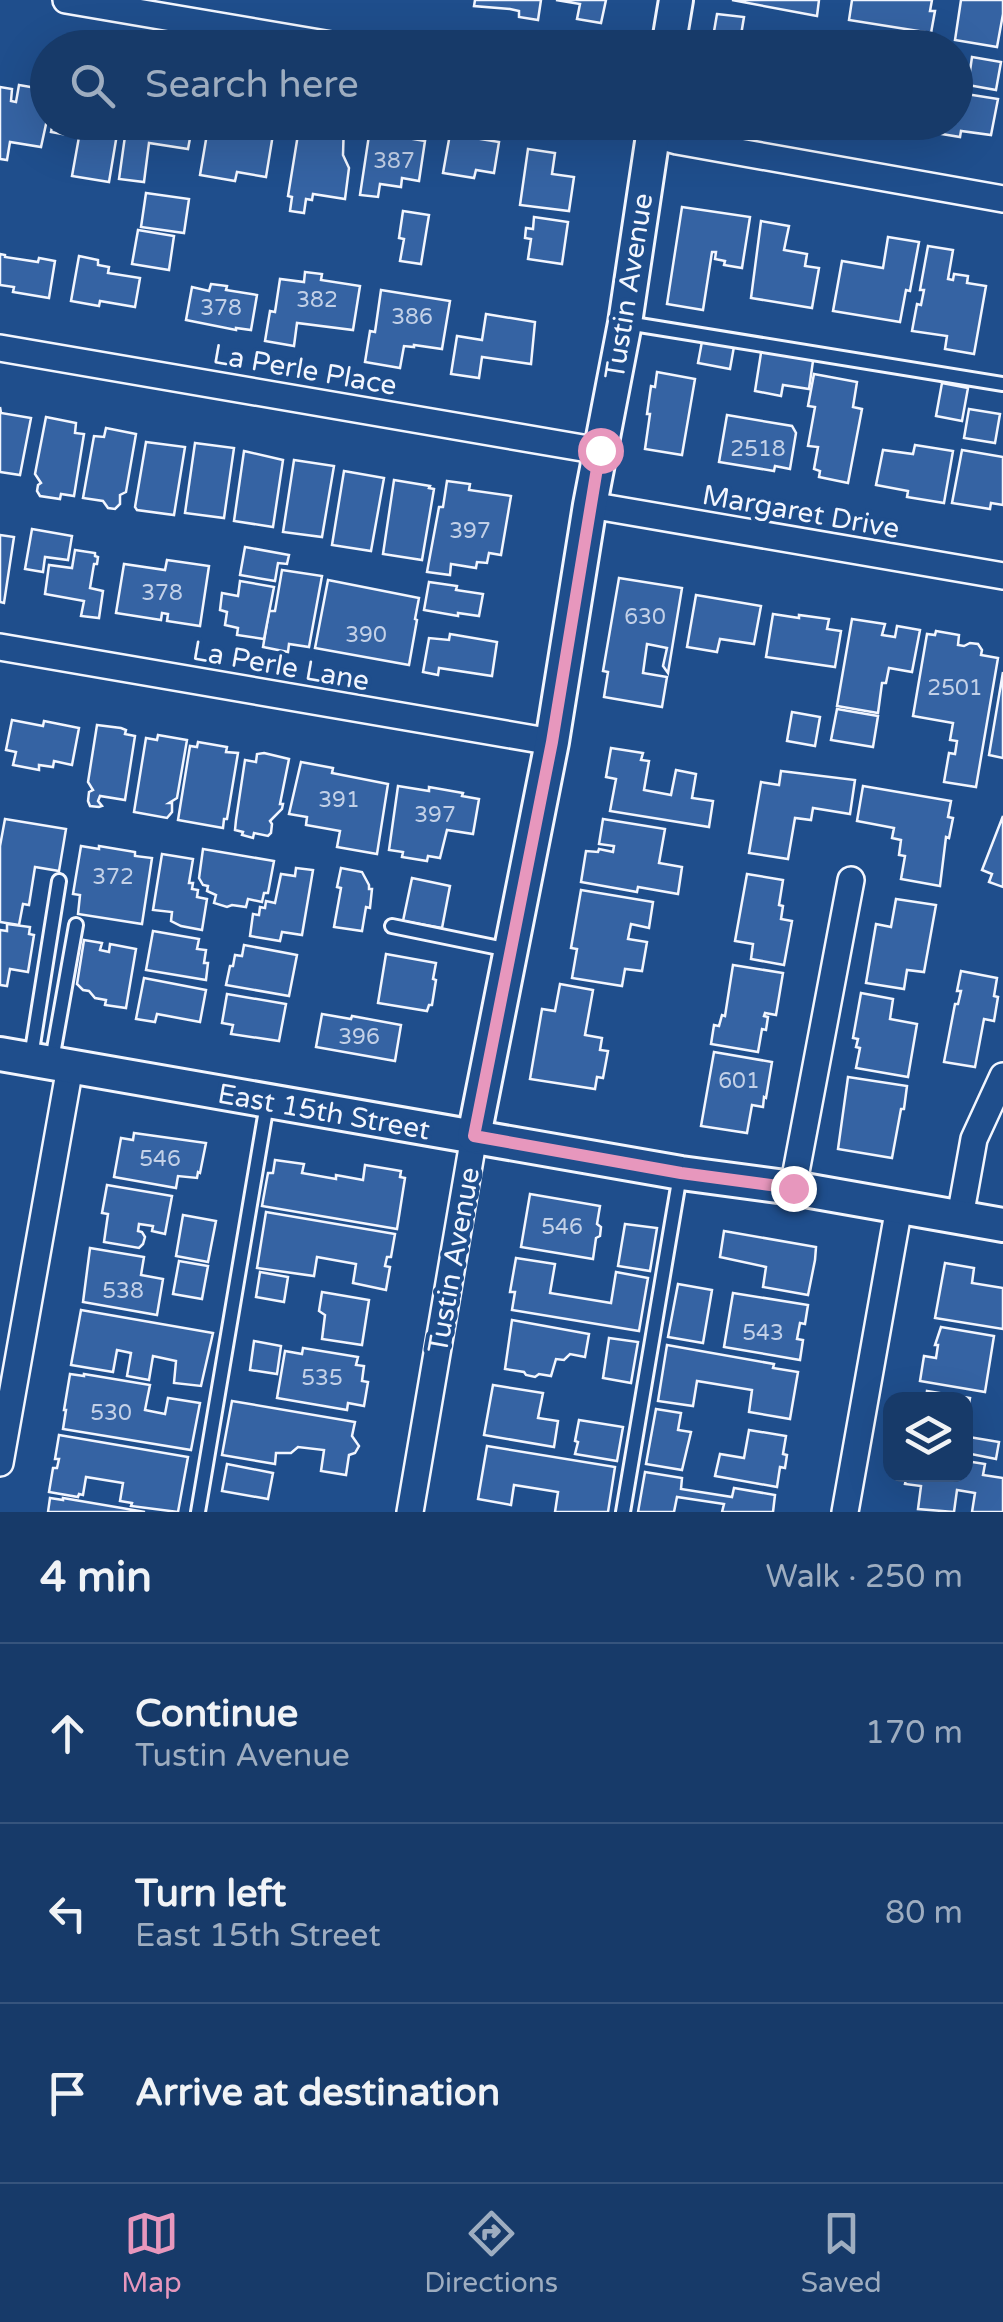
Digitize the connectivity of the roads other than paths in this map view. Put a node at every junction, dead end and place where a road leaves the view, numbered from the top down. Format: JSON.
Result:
{"nodes":[{"id":1,"x":66,"y":0,"type":"edge"},
{"id":2,"x":676,"y":0,"type":"edge"},
{"id":3,"x":242,"y":30,"type":"edge"},
{"id":4,"x":671,"y":30,"type":"edge"},
{"id":5,"x":652,"y":140,"type":"edge"},
{"id":6,"x":675,"y":140,"type":"edge"},
{"id":7,"x":1003,"y":199,"type":"edge"},
{"id":8,"x":624,"y":323,"type":"junction"},
{"id":9,"x":0,"y":348,"type":"edge"},
{"id":10,"x":1003,"y":384,"type":"edge"},
{"id":11,"x":600,"y":450,"type":"junction"},
{"id":12,"x":590,"y":505,"type":"junction"},
{"id":13,"x":1003,"y":576,"type":"edge"},
{"id":14,"x":0,"y":647,"type":"edge"},
{"id":15,"x":552,"y":742,"type":"junction"},
{"id":16,"x":851,"y":880,"type":"dead end"},
{"id":17,"x":59,"y":881,"type":"dead end"},
{"id":18,"x":76,"y":925,"type":"dead end"},
{"id":19,"x":392,"y":926,"type":"dead end"},
{"id":20,"x":511,"y":950,"type":"junction"},
{"id":21,"x":38,"y":1061,"type":"edge"},
{"id":22,"x":1003,"y":1076,"type":"edge"},
{"id":23,"x":268,"y":1102,"type":"junction"},
{"id":24,"x":474,"y":1136,"type":"junction"},
{"id":25,"x":681,"y":1173,"type":"junction"},
{"id":26,"x":793,"y":1188,"type":"junction"},
{"id":27,"x":898,"y":1207,"type":"junction"},
{"id":28,"x":960,"y":1217,"type":"junction"},
{"id":29,"x":1003,"y":1224,"type":"edge"},
{"id":30,"x":0,"y":1463,"type":"edge"},
{"id":31,"x":198,"y":1512,"type":"edge"},
{"id":32,"x":410,"y":1512,"type":"edge"},
{"id":33,"x":623,"y":1512,"type":"edge"},
{"id":34,"x":845,"y":1512,"type":"edge"}],
"edges":[{"from":1,"to":3,"type":"street"},
{"from":2,"to":4,"type":"street"},
{"from":5,"to":8,"type":"street","name":"Tustin Avenue"},
{"from":6,"to":7,"type":"street"},
{"from":8,"to":10,"type":"lane"},
{"from":8,"to":11,"type":"street","name":"Tustin Avenue"},
{"from":9,"to":11,"type":"street","name":"La Perle Place"},
{"from":11,"to":12,"type":"street","name":"Tustin Avenue"},
{"from":12,"to":13,"type":"street","name":"Margaret Drive"},
{"from":12,"to":15,"type":"street","name":"Tustin Avenue"},
{"from":14,"to":15,"type":"street","name":"La Perle Lane"},
{"from":15,"to":20,"type":"street","name":"Tustin Avenue"},
{"from":16,"to":26,"type":"street"},
{"from":17,"to":21,"type":"lane"},
{"from":18,"to":21,"type":"lane"},
{"from":19,"to":20,"type":"lane"},
{"from":20,"to":24,"type":"street","name":"Tustin Avenue"},
{"from":21,"to":23,"type":"street","name":"East 15th Street"},
{"from":21,"to":30,"type":"street"},
{"from":22,"to":28,"type":"street"},
{"from":23,"to":24,"type":"street","name":"East 15th Street"},
{"from":23,"to":31,"type":"lane"},
{"from":24,"to":25,"type":"street","name":"East 15th Street"},
{"from":24,"to":32,"type":"street","name":"Tustin Avenue"},
{"from":25,"to":26,"type":"street","name":"East 15th Street"},
{"from":25,"to":33,"type":"lane"},
{"from":26,"to":27,"type":"street","name":"East 15th Street"},
{"from":27,"to":28,"type":"street","name":"East 15th Street"},
{"from":27,"to":34,"type":"street"},
{"from":28,"to":29,"type":"street","name":"East 15th Street"}]}
